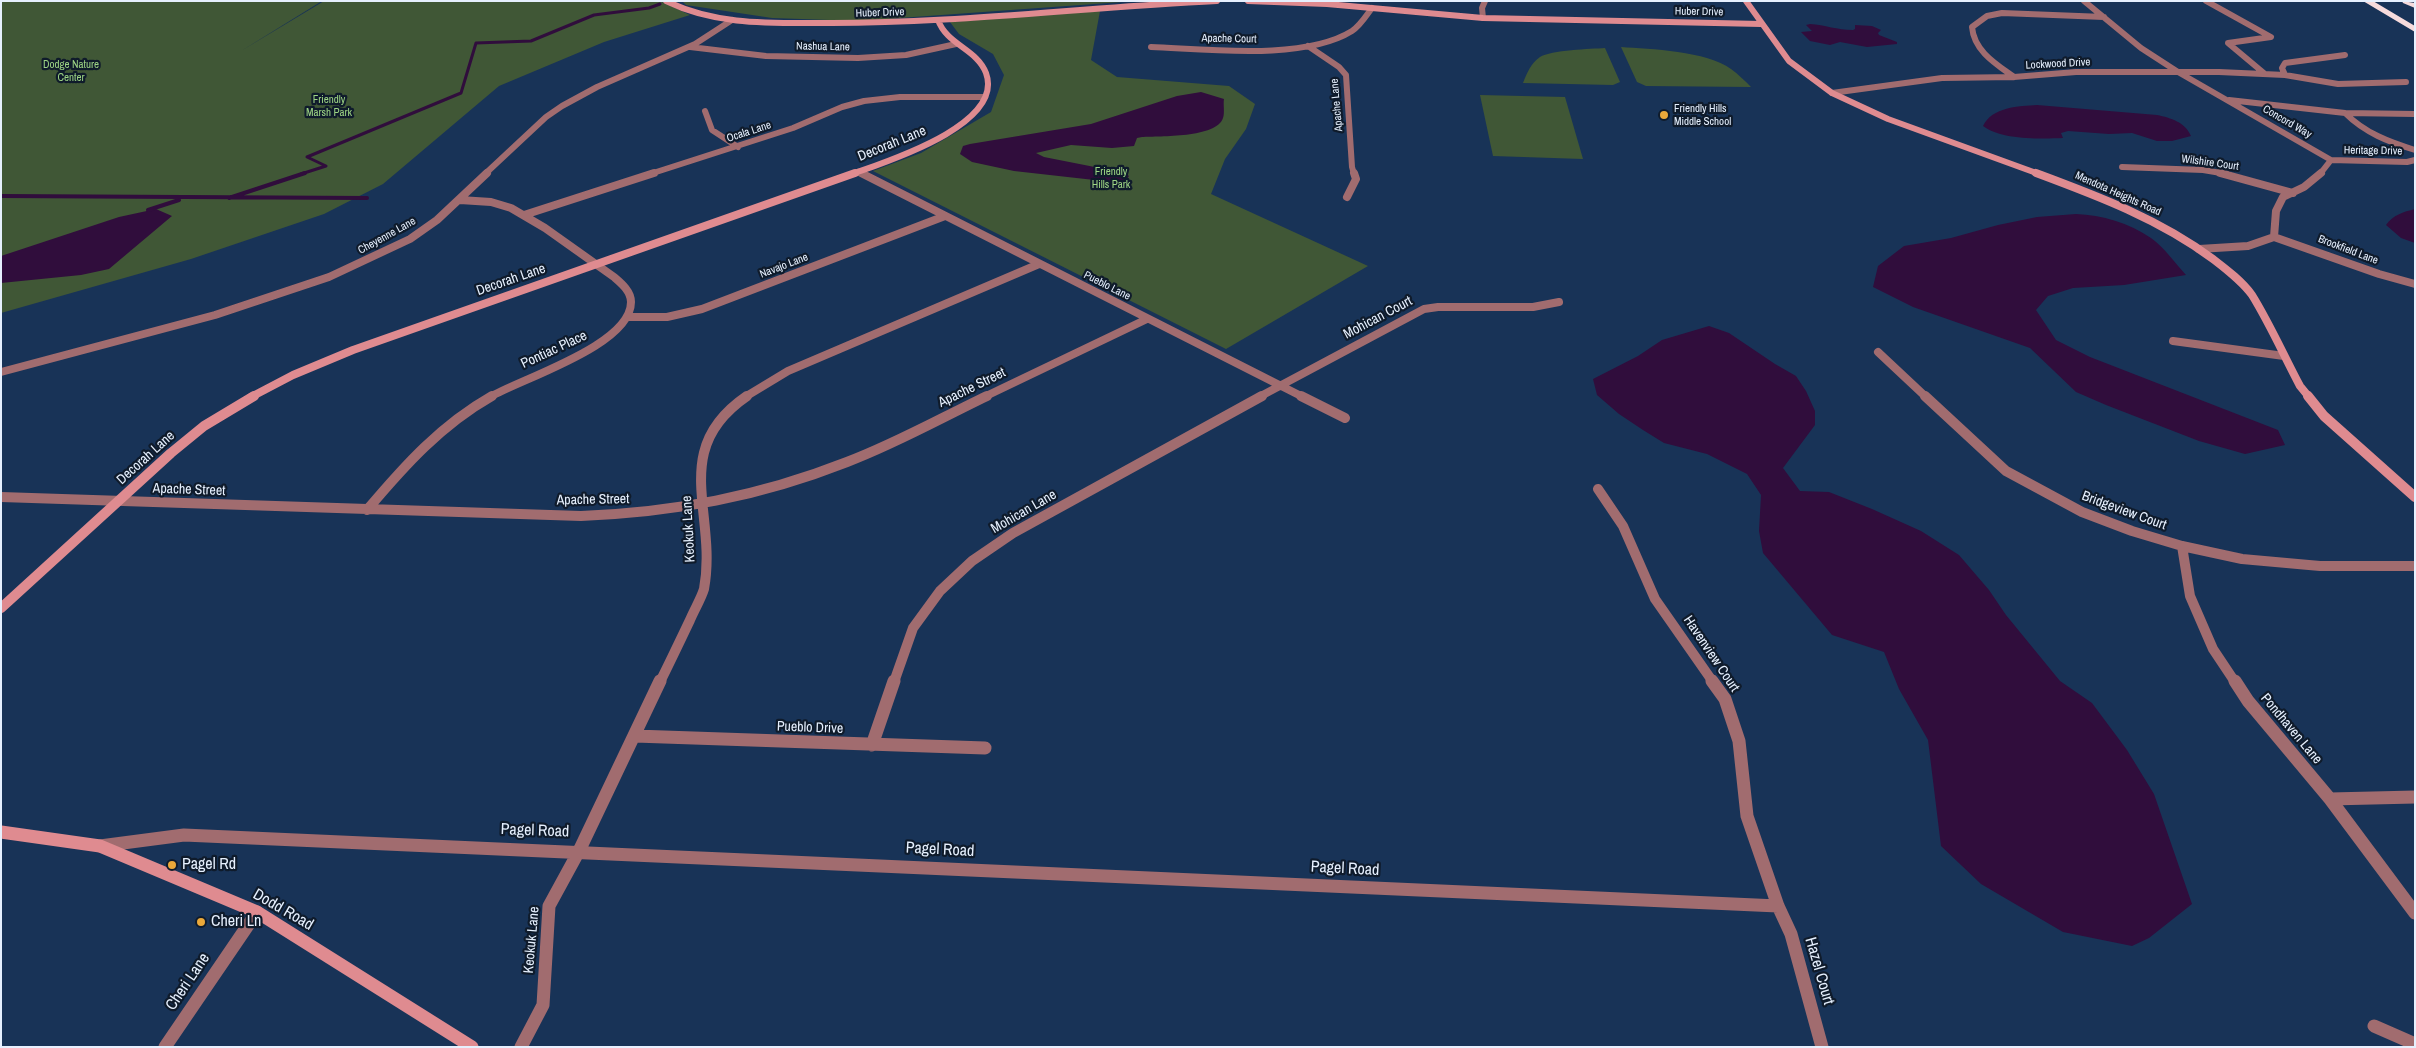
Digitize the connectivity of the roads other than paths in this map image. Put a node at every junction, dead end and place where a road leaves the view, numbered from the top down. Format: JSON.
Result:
{"nodes":[{"id":1,"x":666,"y":1,"type":"edge"},
{"id":2,"x":1217,"y":1,"type":"edge"},
{"id":3,"x":1248,"y":1,"type":"edge"},
{"id":4,"x":1485,"y":1,"type":"edge"},
{"id":5,"x":1746,"y":1,"type":"edge"},
{"id":6,"x":2084,"y":1,"type":"edge"},
{"id":7,"x":2206,"y":1,"type":"edge"},
{"id":8,"x":2367,"y":1,"type":"edge"},
{"id":9,"x":2406,"y":1,"type":"edge"},
{"id":10,"x":1288,"y":2,"type":"edge"},
{"id":11,"x":2415,"y":6,"type":"edge"},
{"id":12,"x":1372,"y":8,"type":"junction"},
{"id":13,"x":2104,"y":17,"type":"junction"},
{"id":14,"x":1483,"y":18,"type":"junction"},
{"id":15,"x":732,"y":20,"type":"junction"},
{"id":16,"x":938,"y":20,"type":"junction"},
{"id":17,"x":1762,"y":24,"type":"junction"},
{"id":18,"x":2415,"y":30,"type":"edge"},
{"id":19,"x":956,"y":44,"type":"junction"},
{"id":20,"x":1308,"y":46,"type":"junction"},
{"id":21,"x":690,"y":47,"type":"junction"},
{"id":22,"x":1151,"y":47,"type":"dead end"},
{"id":23,"x":2345,"y":55,"type":"dead end"},
{"id":24,"x":2178,"y":72,"type":"junction"},
{"id":25,"x":2265,"y":74,"type":"junction"},
{"id":26,"x":2284,"y":75,"type":"junction"},
{"id":27,"x":2014,"y":77,"type":"junction"},
{"id":28,"x":2406,"y":82,"type":"dead end"},
{"id":29,"x":1832,"y":93,"type":"junction"},
{"id":30,"x":984,"y":97,"type":"junction"},
{"id":31,"x":2228,"y":100,"type":"junction"},
{"id":32,"x":705,"y":111,"type":"dead end"},
{"id":33,"x":2344,"y":113,"type":"junction"},
{"id":34,"x":2415,"y":114,"type":"edge"},
{"id":35,"x":738,"y":147,"type":"junction"},
{"id":36,"x":2415,"y":150,"type":"edge"},
{"id":37,"x":2330,"y":160,"type":"junction"},
{"id":38,"x":2415,"y":160,"type":"edge"},
{"id":39,"x":2122,"y":167,"type":"dead end"},
{"id":40,"x":859,"y":172,"type":"junction"},
{"id":41,"x":2293,"y":193,"type":"junction"},
{"id":42,"x":1347,"y":196,"type":"dead end"},
{"id":43,"x":460,"y":200,"type":"junction"},
{"id":44,"x":524,"y":215,"type":"junction"},
{"id":45,"x":945,"y":216,"type":"junction"},
{"id":46,"x":2274,"y":237,"type":"junction"},
{"id":47,"x":2200,"y":249,"type":"junction"},
{"id":48,"x":597,"y":264,"type":"junction"},
{"id":49,"x":1039,"y":264,"type":"junction"},
{"id":50,"x":2415,"y":284,"type":"edge"},
{"id":51,"x":1558,"y":302,"type":"dead end"},
{"id":52,"x":627,"y":317,"type":"junction"},
{"id":53,"x":1147,"y":319,"type":"junction"},
{"id":54,"x":2173,"y":341,"type":"dead end"},
{"id":55,"x":1878,"y":352,"type":"dead end"},
{"id":56,"x":2284,"y":356,"type":"junction"},
{"id":57,"x":1,"y":372,"type":"edge"},
{"id":58,"x":1279,"y":386,"type":"junction"},
{"id":59,"x":1345,"y":418,"type":"dead end"},
{"id":60,"x":1598,"y":489,"type":"dead end"},
{"id":61,"x":1,"y":497,"type":"edge"},
{"id":62,"x":2415,"y":497,"type":"edge"},
{"id":63,"x":118,"y":501,"type":"junction"},
{"id":64,"x":704,"y":504,"type":"junction"},
{"id":65,"x":367,"y":510,"type":"junction"},
{"id":66,"x":2182,"y":546,"type":"junction"},
{"id":67,"x":2415,"y":566,"type":"edge"},
{"id":68,"x":1,"y":608,"type":"edge"},
{"id":69,"x":635,"y":736,"type":"junction"},
{"id":70,"x":872,"y":745,"type":"junction"},
{"id":71,"x":985,"y":748,"type":"dead end"},
{"id":72,"x":2415,"y":797,"type":"edge"},
{"id":73,"x":2330,"y":799,"type":"junction"},
{"id":74,"x":1,"y":832,"type":"edge"},
{"id":75,"x":100,"y":846,"type":"junction"},
{"id":76,"x":579,"y":851,"type":"junction"},
{"id":77,"x":1778,"y":906,"type":"junction"},
{"id":78,"x":257,"y":912,"type":"junction"},
{"id":79,"x":2415,"y":913,"type":"edge"},
{"id":80,"x":2374,"y":1026,"type":"dead end"},
{"id":81,"x":2415,"y":1044,"type":"edge"},
{"id":82,"x":165,"y":1047,"type":"edge"},
{"id":83,"x":472,"y":1047,"type":"edge"},
{"id":84,"x":521,"y":1047,"type":"edge"},
{"id":85,"x":1822,"y":1047,"type":"edge"}],
"edges":[{"from":1,"to":15,"type":"street","name":"Huber Drive"},
{"from":2,"to":16,"type":"street","name":"Huber Drive"},
{"from":3,"to":10,"type":"street","name":"Huber Drive"},
{"from":4,"to":14,"type":"street"},
{"from":5,"to":17,"type":"street","name":"Mendota Heights Road"},
{"from":6,"to":13,"type":"street","name":"Concord Way"},
{"from":7,"to":25,"type":"street"},
{"from":8,"to":18,"type":"highway"},
{"from":9,"to":11,"type":"highway"},
{"from":10,"to":12,"type":"street","name":"Huber Drive"},
{"from":12,"to":14,"type":"street","name":"Huber Drive"},
{"from":12,"to":20,"type":"street"},
{"from":13,"to":24,"type":"street","name":"Concord Way"},
{"from":13,"to":27,"type":"street"},
{"from":14,"to":17,"type":"street","name":"Huber Drive"},
{"from":15,"to":16,"type":"street","name":"Huber Drive"},
{"from":15,"to":21,"type":"street","name":"Cheyenne Lane"},
{"from":16,"to":19,"type":"street","name":"Decorah Lane"},
{"from":17,"to":29,"type":"street","name":"Mendota Heights Road"},
{"from":19,"to":21,"type":"street","name":"Nashua Lane"},
{"from":19,"to":30,"type":"street","name":"Decorah Lane"},
{"from":20,"to":22,"type":"street","name":"Apache Court"},
{"from":20,"to":42,"type":"street","name":"Apache Lane"},
{"from":21,"to":43,"type":"street","name":"Cheyenne Lane"},
{"from":23,"to":26,"type":"street"},
{"from":24,"to":25,"type":"street","name":"Lockwood Drive"},
{"from":24,"to":27,"type":"street","name":"Lockwood Drive"},
{"from":24,"to":31,"type":"street","name":"Concord Way"},
{"from":25,"to":26,"type":"street","name":"Lockwood Drive"},
{"from":26,"to":28,"type":"street","name":"Lockwood Drive"},
{"from":27,"to":29,"type":"street","name":"Lockwood Drive"},
{"from":29,"to":47,"type":"street","name":"Mendota Heights Road"},
{"from":30,"to":35,"type":"street","name":"Ocala Lane"},
{"from":30,"to":40,"type":"street","name":"Decorah Lane"},
{"from":31,"to":33,"type":"street"},
{"from":31,"to":37,"type":"street","name":"Concord Way"},
{"from":32,"to":35,"type":"street"},
{"from":33,"to":34,"type":"street"},
{"from":33,"to":36,"type":"street"},
{"from":35,"to":44,"type":"street","name":"Ocala Lane"},
{"from":37,"to":38,"type":"street","name":"Heritage Drive"},
{"from":37,"to":41,"type":"street"},
{"from":39,"to":41,"type":"street","name":"Wilshire Court"},
{"from":40,"to":45,"type":"street","name":"Pueblo Lane"},
{"from":40,"to":48,"type":"street","name":"Decorah Lane"},
{"from":41,"to":46,"type":"street"},
{"from":43,"to":44,"type":"street"},
{"from":43,"to":57,"type":"street","name":"Cheyenne Lane"},
{"from":44,"to":48,"type":"street"},
{"from":45,"to":49,"type":"street","name":"Pueblo Lane"},
{"from":45,"to":52,"type":"street","name":"Navajo Lane"},
{"from":46,"to":47,"type":"street"},
{"from":46,"to":50,"type":"street","name":"Brookfield Lane"},
{"from":47,"to":56,"type":"street","name":"Mendota Heights Road"},
{"from":48,"to":52,"type":"street"},
{"from":48,"to":63,"type":"street","name":"Decorah Lane"},
{"from":49,"to":53,"type":"street","name":"Pueblo Lane"},
{"from":49,"to":64,"type":"street","name":"Keokuk Lane"},
{"from":51,"to":58,"type":"street","name":"Mohican Court"},
{"from":52,"to":65,"type":"street","name":"Pontiac Place"},
{"from":53,"to":58,"type":"street","name":"Pueblo Lane"},
{"from":53,"to":64,"type":"street","name":"Apache Street"},
{"from":54,"to":56,"type":"street"},
{"from":55,"to":66,"type":"street","name":"Bridgeview Court"},
{"from":56,"to":62,"type":"street","name":"Mendota Heights Road"},
{"from":58,"to":59,"type":"street","name":"Pueblo Lane"},
{"from":58,"to":70,"type":"street","name":"Mohican Lane"},
{"from":60,"to":77,"type":"street","name":"Havenview Court"},
{"from":61,"to":63,"type":"street","name":"Apache Street"},
{"from":63,"to":65,"type":"street","name":"Apache Street"},
{"from":63,"to":68,"type":"street","name":"Decorah Lane"},
{"from":64,"to":65,"type":"street","name":"Apache Street"},
{"from":64,"to":69,"type":"street","name":"Keokuk Lane"},
{"from":66,"to":67,"type":"street","name":"Bridgeview Court"},
{"from":66,"to":73,"type":"street","name":"Pondhaven Lane"},
{"from":69,"to":70,"type":"street","name":"Pueblo Drive"},
{"from":69,"to":76,"type":"street","name":"Keokuk Lane"},
{"from":70,"to":71,"type":"street","name":"Pueblo Drive"},
{"from":72,"to":73,"type":"street"},
{"from":73,"to":79,"type":"street","name":"Pondhaven Lane"},
{"from":74,"to":75,"type":"street","name":"Dodd Road"},
{"from":75,"to":76,"type":"street","name":"Pagel Road"},
{"from":75,"to":78,"type":"street","name":"Dodd Road"},
{"from":76,"to":77,"type":"street","name":"Pagel Road"},
{"from":76,"to":84,"type":"street","name":"Keokuk Lane"},
{"from":77,"to":85,"type":"street","name":"Hazel Court"},
{"from":78,"to":82,"type":"street","name":"Cheri Lane"},
{"from":78,"to":83,"type":"street","name":"Dodd Road"},
{"from":80,"to":81,"type":"street"}]}
